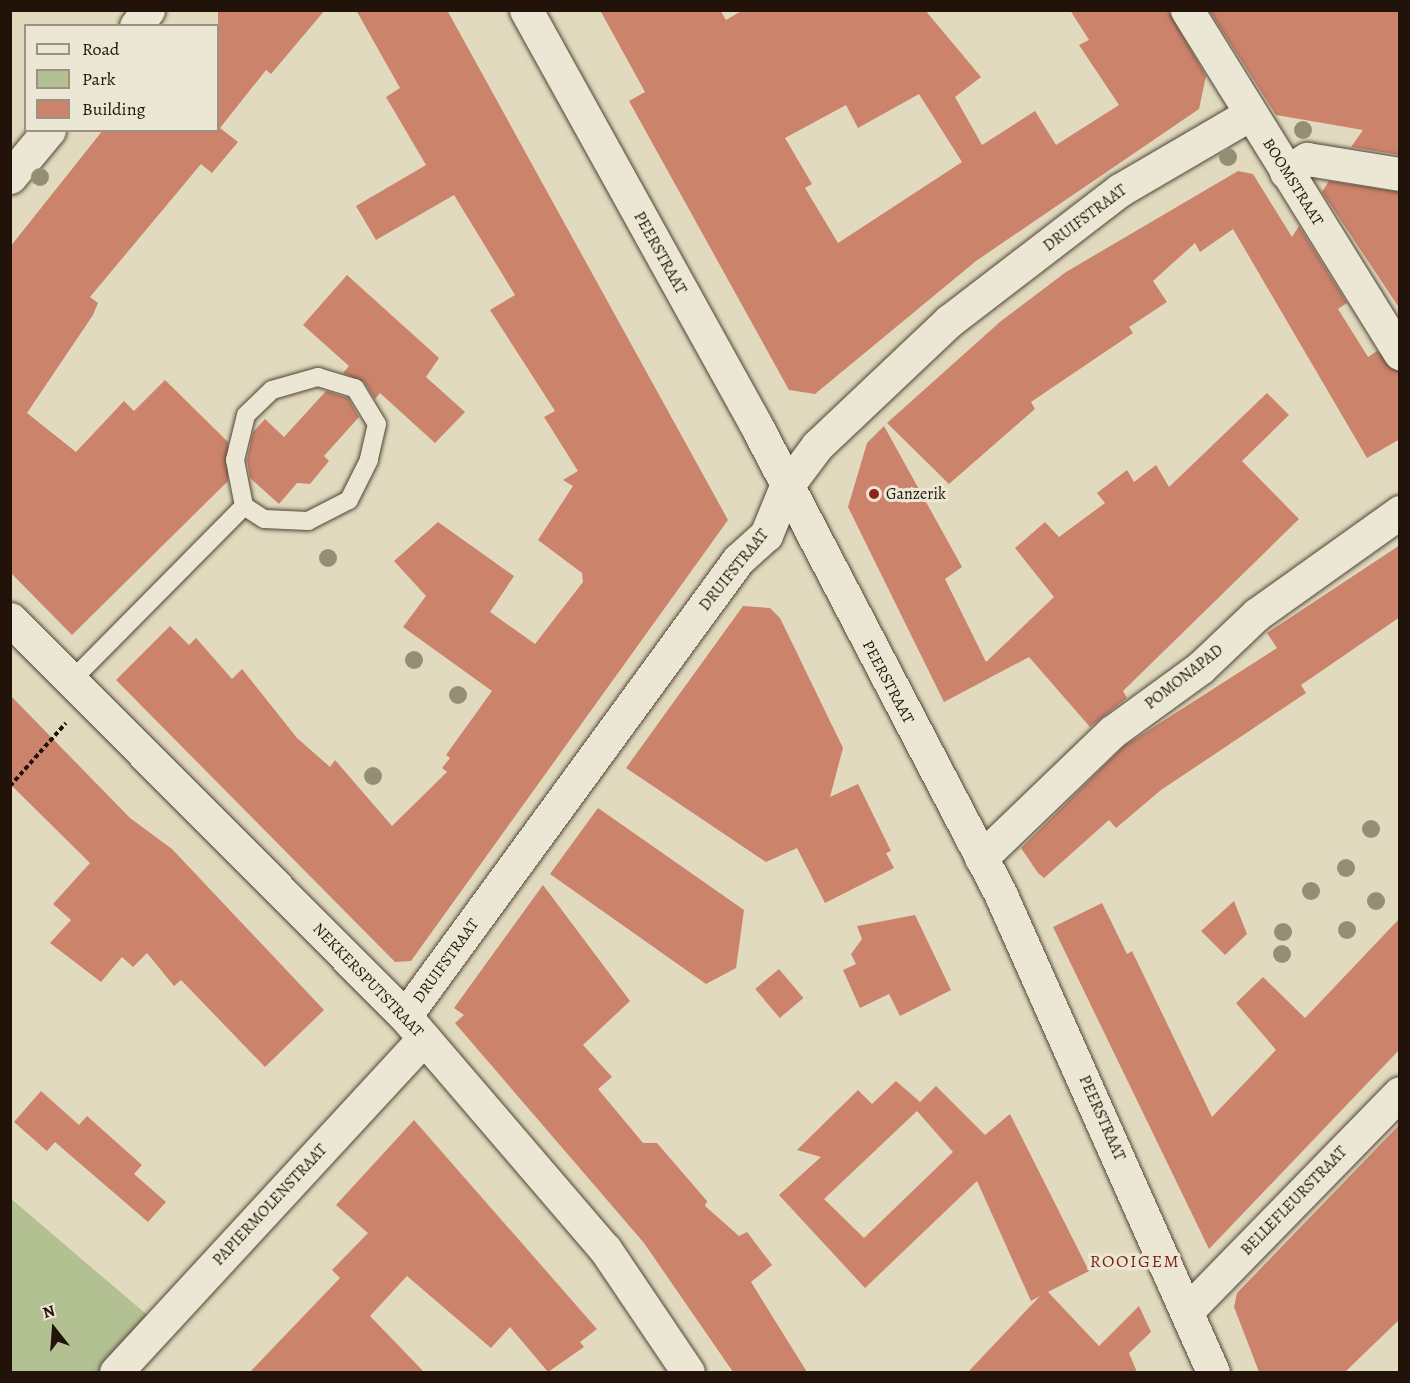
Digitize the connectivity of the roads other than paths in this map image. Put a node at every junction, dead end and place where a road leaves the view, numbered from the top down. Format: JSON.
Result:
{"nodes":[{"id":1,"x":148,"y":10,"type":"edge"},
{"id":2,"x":526,"y":10,"type":"edge"},
{"id":3,"x":1187,"y":10,"type":"edge"},
{"id":4,"x":138,"y":24,"type":"edge"},
{"id":5,"x":1250,"y":114,"type":"junction"},
{"id":6,"x":47,"y":132,"type":"edge"},
{"id":7,"x":1286,"y":172,"type":"junction"},
{"id":8,"x":1400,"y":174,"type":"edge"},
{"id":9,"x":10,"y":177,"type":"edge"},
{"id":10,"x":1400,"y":353,"type":"edge"},
{"id":11,"x":785,"y":489,"type":"junction"},
{"id":12,"x":244,"y":506,"type":"junction"},
{"id":13,"x":1400,"y":512,"type":"edge"},
{"id":14,"x":10,"y":619,"type":"edge"},
{"id":15,"x":80,"y":690,"type":"junction"},
{"id":16,"x":981,"y":858,"type":"junction"},
{"id":17,"x":415,"y":1027,"type":"junction"},
{"id":18,"x":1400,"y":1093,"type":"edge"},
{"id":19,"x":1188,"y":1310,"type":"junction"},
{"id":20,"x":116,"y":1372,"type":"edge"},
{"id":21,"x":688,"y":1372,"type":"edge"},
{"id":22,"x":1213,"y":1372,"type":"edge"}],
"edges":[{"from":1,"to":4,"type":"street"},
{"from":2,"to":11,"type":"street","name":"PEERSTRAAT"},
{"from":3,"to":5,"type":"street","name":"BOOMSTRAAT"},
{"from":5,"to":7,"type":"street","name":"BOOMSTRAAT"},
{"from":5,"to":11,"type":"street","name":"DRUIFSTRAAT"},
{"from":6,"to":9,"type":"street"},
{"from":7,"to":8,"type":"street"},
{"from":7,"to":10,"type":"street","name":"BOOMSTRAAT"},
{"from":11,"to":16,"type":"street","name":"PEERSTRAAT"},
{"from":11,"to":17,"type":"street","name":"DRUIFSTRAAT"},
{"from":12,"to":12,"type":"lane"},
{"from":12,"to":15,"type":"lane"},
{"from":13,"to":16,"type":"street","name":"POMONAPAD"},
{"from":14,"to":15,"type":"street","name":"NEKKERSPUTSTRAAT"},
{"from":15,"to":17,"type":"street","name":"NEKKERSPUTSTRAAT"},
{"from":16,"to":19,"type":"street","name":"PEERSTRAAT"},
{"from":17,"to":20,"type":"street","name":"PAPIERMOLENSTRAAT"},
{"from":17,"to":21,"type":"street","name":"NEKKERSPUTSTRAAT"},
{"from":18,"to":19,"type":"street","name":"BELLEFLEURSTRAAT"},
{"from":19,"to":22,"type":"street","name":"PEERSTRAAT"}]}
